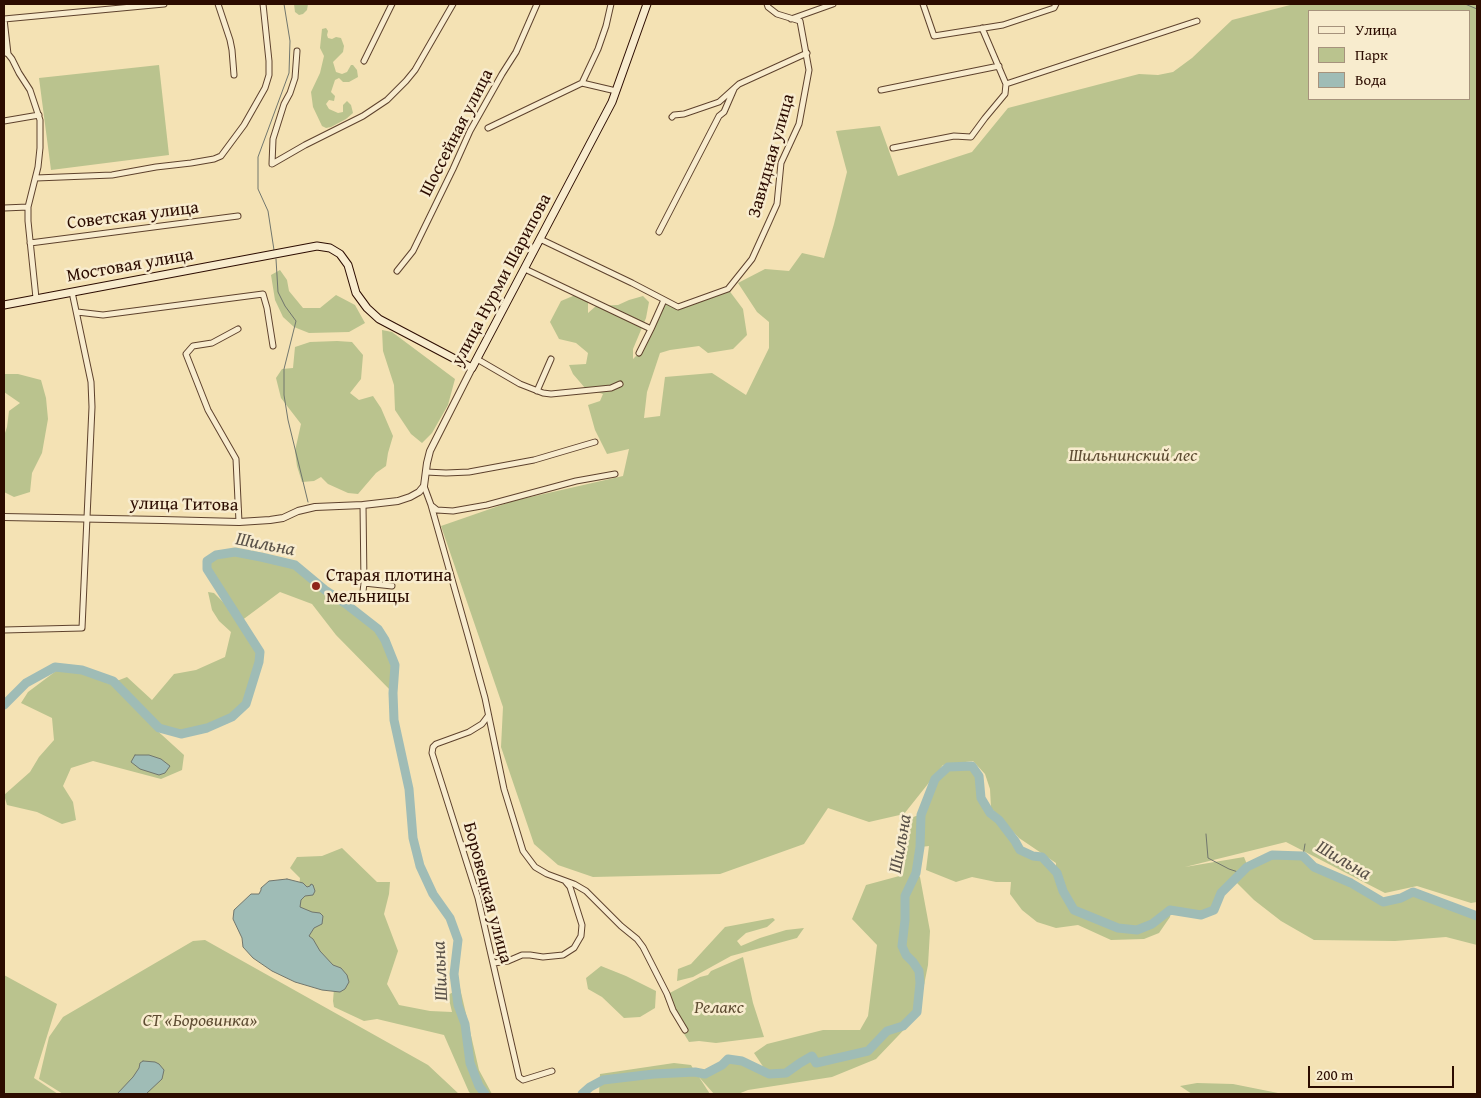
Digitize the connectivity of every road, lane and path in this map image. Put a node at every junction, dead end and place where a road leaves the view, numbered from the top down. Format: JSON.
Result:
{"nodes":[{"id":1,"x":164,"y":4,"type":"edge"},
{"id":2,"x":218,"y":4,"type":"edge"},
{"id":3,"x":263,"y":4,"type":"edge"},
{"id":4,"x":392,"y":4,"type":"edge"},
{"id":5,"x":453,"y":4,"type":"edge"},
{"id":6,"x":537,"y":4,"type":"edge"},
{"id":7,"x":611,"y":4,"type":"edge"},
{"id":8,"x":647,"y":4,"type":"edge"},
{"id":9,"x":767,"y":4,"type":"edge"},
{"id":10,"x":833,"y":4,"type":"edge"},
{"id":11,"x":923,"y":4,"type":"edge"},
{"id":12,"x":1056,"y":4,"type":"edge"},
{"id":13,"x":791,"y":18,"type":"junction"},
{"id":14,"x":1196,"y":20,"type":"dead end"},
{"id":15,"x":982,"y":28,"type":"junction"},
{"id":16,"x":297,"y":51,"type":"dead end"},
{"id":17,"x":6,"y":53,"type":"edge"},
{"id":18,"x":806,"y":53,"type":"junction"},
{"id":19,"x":364,"y":61,"type":"dead end"},
{"id":20,"x":999,"y":66,"type":"junction"},
{"id":21,"x":234,"y":75,"type":"dead end"},
{"id":22,"x":582,"y":82,"type":"junction"},
{"id":23,"x":1006,"y":84,"type":"junction"},
{"id":24,"x":734,"y":90,"type":"junction"},
{"id":25,"x":881,"y":90,"type":"dead end"},
{"id":26,"x":616,"y":91,"type":"junction"},
{"id":27,"x":719,"y":102,"type":"junction"},
{"id":28,"x":39,"y":115,"type":"junction"},
{"id":29,"x":719,"y":116,"type":"junction"},
{"id":30,"x":672,"y":117,"type":"dead end"},
{"id":31,"x":4,"y":121,"type":"edge"},
{"id":32,"x":488,"y":128,"type":"dead end"},
{"id":33,"x":894,"y":148,"type":"dead end"},
{"id":34,"x":36,"y":178,"type":"junction"},
{"id":35,"x":4,"y":208,"type":"edge"},
{"id":36,"x":28,"y":208,"type":"junction"},
{"id":37,"x":238,"y":216,"type":"dead end"},
{"id":38,"x":659,"y":232,"type":"dead end"},
{"id":39,"x":540,"y":239,"type":"junction"},
{"id":40,"x":30,"y":243,"type":"junction"},
{"id":41,"x":525,"y":269,"type":"junction"},
{"id":42,"x":397,"y":271,"type":"dead end"},
{"id":43,"x":72,"y":292,"type":"junction"},
{"id":44,"x":36,"y":298,"type":"junction"},
{"id":45,"x":664,"y":300,"type":"junction"},
{"id":46,"x":4,"y":305,"type":"edge"},
{"id":47,"x":77,"y":312,"type":"junction"},
{"id":48,"x":238,"y":329,"type":"dead end"},
{"id":49,"x":651,"y":329,"type":"junction"},
{"id":50,"x":272,"y":346,"type":"dead end"},
{"id":51,"x":639,"y":353,"type":"dead end"},
{"id":52,"x":477,"y":359,"type":"junction"},
{"id":53,"x":551,"y":359,"type":"dead end"},
{"id":54,"x":472,"y":368,"type":"junction"},
{"id":55,"x":620,"y":384,"type":"dead end"},
{"id":56,"x":537,"y":391,"type":"junction"},
{"id":57,"x":595,"y":442,"type":"dead end"},
{"id":58,"x":426,"y":472,"type":"junction"},
{"id":59,"x":615,"y":474,"type":"dead end"},
{"id":60,"x":424,"y":486,"type":"junction"},
{"id":61,"x":431,"y":505,"type":"junction"},
{"id":62,"x":363,"y":506,"type":"junction"},
{"id":63,"x":4,"y":517,"type":"edge"},
{"id":64,"x":87,"y":518,"type":"junction"},
{"id":65,"x":239,"y":522,"type":"junction"},
{"id":66,"x":364,"y":583,"type":"junction"},
{"id":67,"x":392,"y":586,"type":"dead end"},
{"id":68,"x":362,"y":600,"type":"dead end"},
{"id":69,"x":4,"y":630,"type":"edge"},
{"id":70,"x":489,"y":715,"type":"junction"},
{"id":71,"x":564,"y":880,"type":"junction"},
{"id":72,"x":494,"y":963,"type":"junction"},
{"id":73,"x":685,"y":1030,"type":"dead end"},
{"id":74,"x":552,"y":1071,"type":"dead end"}],
"edges":[{"from":1,"to":17,"type":"street"},
{"from":2,"to":21,"type":"street"},
{"from":3,"to":34,"type":"street"},
{"from":4,"to":19,"type":"street"},
{"from":5,"to":16,"type":"street"},
{"from":6,"to":42,"type":"street","name":"Шоссейная улица"},
{"from":7,"to":22,"type":"street"},
{"from":8,"to":26,"type":"main road","name":"улица Нурми Шарипова"},
{"from":9,"to":13,"type":"street"},
{"from":10,"to":13,"type":"street"},
{"from":11,"to":15,"type":"street"},
{"from":12,"to":15,"type":"street"},
{"from":13,"to":18,"type":"street","name":"Завидная улица"},
{"from":14,"to":23,"type":"street"},
{"from":15,"to":20,"type":"street"},
{"from":17,"to":28,"type":"street"},
{"from":18,"to":24,"type":"street"},
{"from":18,"to":45,"type":"street","name":"Завидная улица"},
{"from":20,"to":23,"type":"street"},
{"from":20,"to":25,"type":"street"},
{"from":22,"to":26,"type":"street"},
{"from":22,"to":32,"type":"street"},
{"from":23,"to":33,"type":"street"},
{"from":24,"to":27,"type":"street"},
{"from":24,"to":29,"type":"street"},
{"from":26,"to":39,"type":"main road","name":"улица Нурми Шарипова"},
{"from":27,"to":29,"type":"street"},
{"from":27,"to":30,"type":"street"},
{"from":28,"to":31,"type":"street"},
{"from":28,"to":34,"type":"street"},
{"from":29,"to":38,"type":"street"},
{"from":34,"to":36,"type":"street"},
{"from":35,"to":36,"type":"street"},
{"from":36,"to":40,"type":"street"},
{"from":37,"to":40,"type":"street","name":"Советская улица"},
{"from":39,"to":41,"type":"main road","name":"улица Нурми Шарипова"},
{"from":39,"to":45,"type":"street","name":"Завидная улица"},
{"from":40,"to":44,"type":"street"},
{"from":41,"to":49,"type":"street"},
{"from":41,"to":52,"type":"main road","name":"улица Нурми Шарипова"},
{"from":43,"to":44,"type":"main road","name":"Мостовая улица"},
{"from":43,"to":47,"type":"street"},
{"from":43,"to":54,"type":"main road","name":"Мостовая улица"},
{"from":44,"to":46,"type":"main road","name":"Мостовая улица"},
{"from":45,"to":49,"type":"street"},
{"from":47,"to":50,"type":"street","name":"Мостовая улица"},
{"from":47,"to":64,"type":"street"},
{"from":48,"to":65,"type":"street"},
{"from":49,"to":51,"type":"street"},
{"from":52,"to":54,"type":"main road","name":"улица Нурми Шарипова"},
{"from":52,"to":56,"type":"street"},
{"from":53,"to":56,"type":"street"},
{"from":54,"to":58,"type":"street","name":"улица Нурми Шарипова"},
{"from":55,"to":56,"type":"street"},
{"from":57,"to":58,"type":"street"},
{"from":58,"to":60,"type":"street","name":"улица Нурми Шарипова"},
{"from":59,"to":61,"type":"street"},
{"from":60,"to":61,"type":"street"},
{"from":60,"to":62,"type":"street","name":"улица Титова"},
{"from":61,"to":70,"type":"street"},
{"from":62,"to":65,"type":"street","name":"улица Титова"},
{"from":62,"to":66,"type":"street"},
{"from":63,"to":64,"type":"street","name":"улица Титова"},
{"from":64,"to":65,"type":"street","name":"улица Титова"},
{"from":64,"to":69,"type":"street"},
{"from":66,"to":67,"type":"street"},
{"from":66,"to":68,"type":"street"},
{"from":70,"to":71,"type":"street"},
{"from":70,"to":72,"type":"street","name":"Боровецкая улица"},
{"from":71,"to":72,"type":"street"},
{"from":71,"to":73,"type":"street"},
{"from":72,"to":74,"type":"street","name":"Боровецкая улица"}]}
